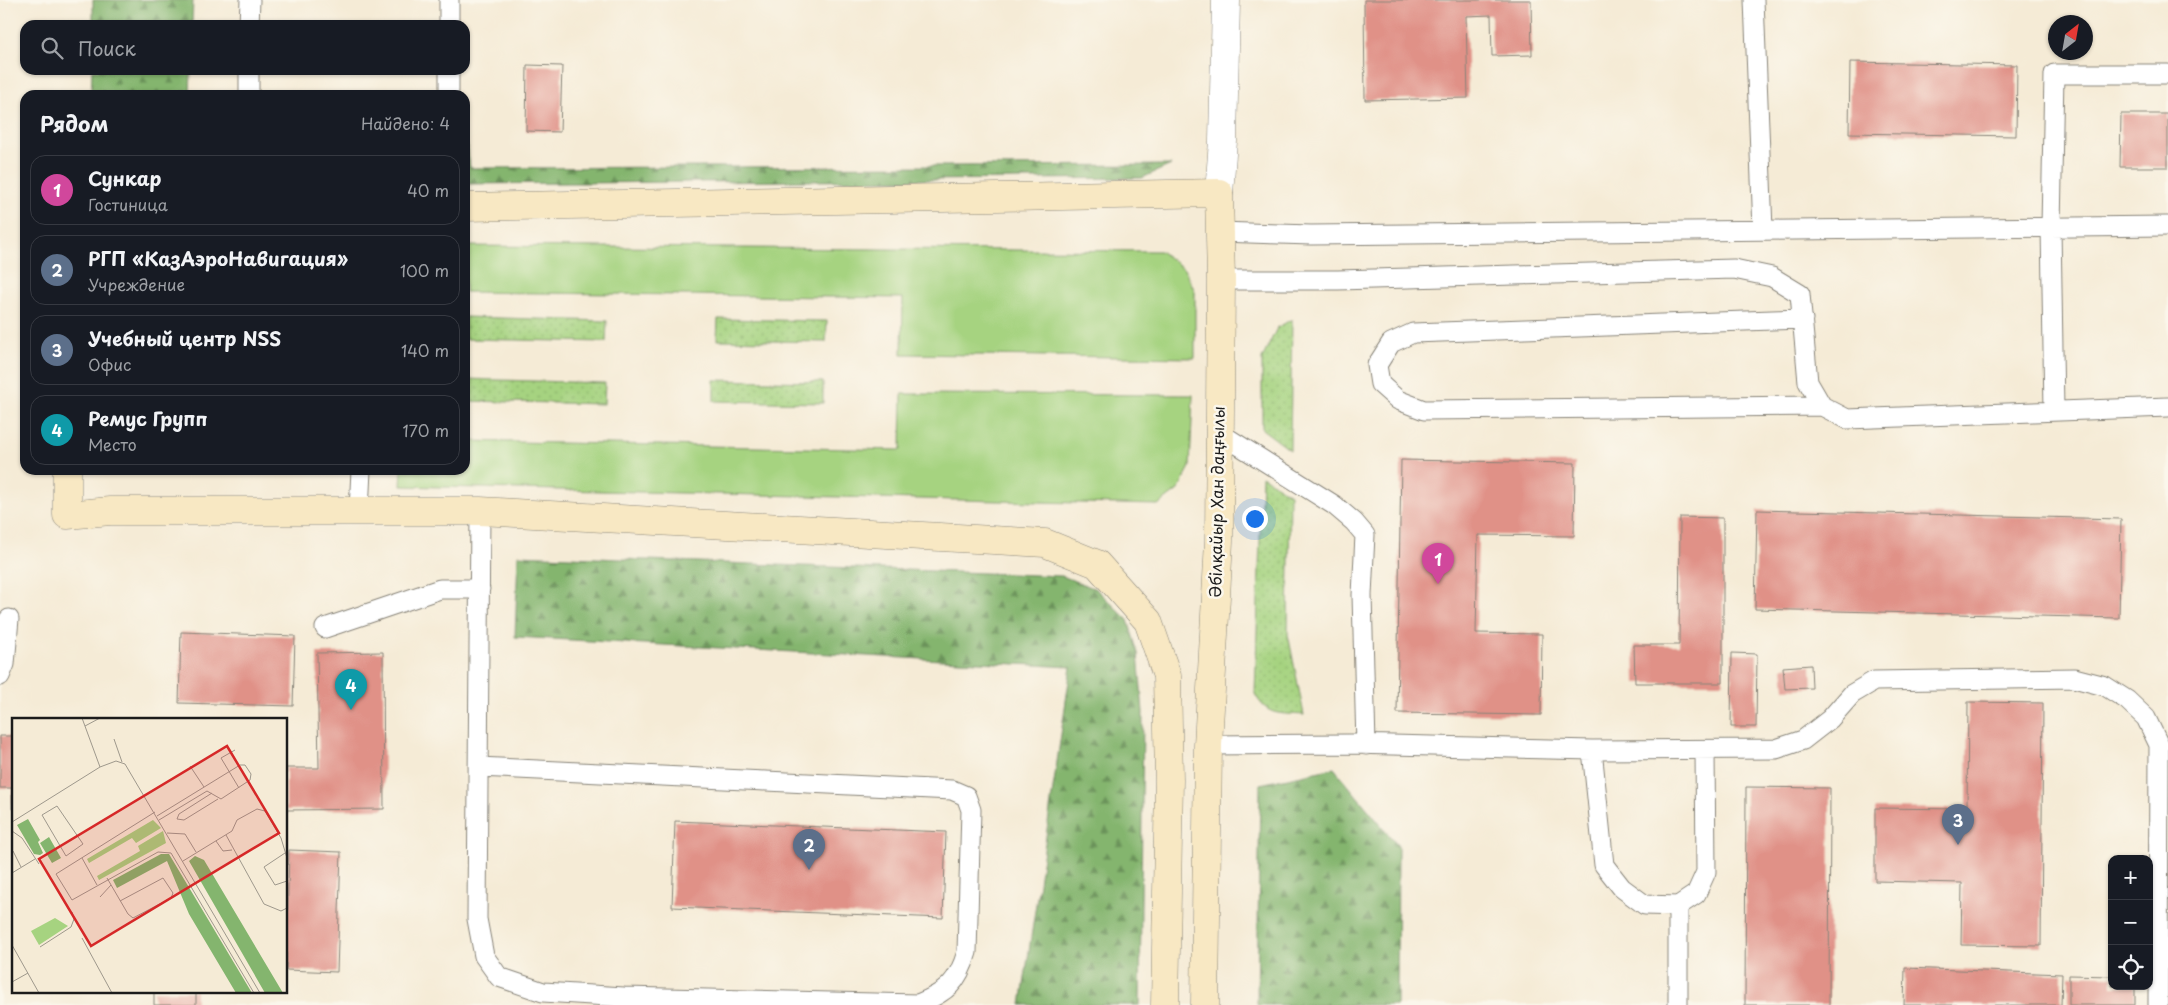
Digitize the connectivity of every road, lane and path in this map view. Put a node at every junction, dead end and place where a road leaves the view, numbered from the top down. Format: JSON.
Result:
{"nodes":[{"id":1,"x":250,"y":0,"type":"edge"},
{"id":2,"x":449,"y":0,"type":"edge"},
{"id":3,"x":1226,"y":0,"type":"edge"},
{"id":4,"x":1754,"y":0,"type":"edge"},
{"id":5,"x":250,"y":20,"type":"edge"},
{"id":6,"x":449,"y":20,"type":"edge"},
{"id":7,"x":2168,"y":74,"type":"edge"},
{"id":8,"x":249,"y":75,"type":"edge"},
{"id":9,"x":449,"y":75,"type":"edge"},
{"id":10,"x":249,"y":90,"type":"edge"},
{"id":11,"x":449,"y":90,"type":"edge"},
{"id":12,"x":1219,"y":193,"type":"junction"},
{"id":13,"x":470,"y":207,"type":"edge"},
{"id":14,"x":2168,"y":226,"type":"edge"},
{"id":15,"x":2051,"y":227,"type":"junction"},
{"id":16,"x":1763,"y":230,"type":"junction"},
{"id":17,"x":1220,"y":232,"type":"junction"},
{"id":18,"x":1221,"y":280,"type":"junction"},
{"id":19,"x":1803,"y":319,"type":"junction"},
{"id":20,"x":1822,"y":406,"type":"junction"},
{"id":21,"x":2168,"y":407,"type":"edge"},
{"id":22,"x":2054,"y":411,"type":"junction"},
{"id":23,"x":1218,"y":432,"type":"junction"},
{"id":24,"x":67,"y":475,"type":"edge"},
{"id":25,"x":361,"y":475,"type":"edge"},
{"id":26,"x":359,"y":511,"type":"junction"},
{"id":27,"x":480,"y":511,"type":"junction"},
{"id":28,"x":480,"y":589,"type":"junction"},
{"id":29,"x":9,"y":619,"type":"dead end"},
{"id":30,"x":325,"y":628,"type":"dead end"},
{"id":31,"x":0,"y":676,"type":"edge"},
{"id":32,"x":1366,"y":744,"type":"junction"},
{"id":33,"x":1208,"y":745,"type":"junction"},
{"id":34,"x":1592,"y":750,"type":"junction"},
{"id":35,"x":1705,"y":750,"type":"junction"},
{"id":36,"x":478,"y":766,"type":"junction"},
{"id":37,"x":1678,"y":906,"type":"junction"},
{"id":38,"x":1165,"y":1005,"type":"edge"},
{"id":39,"x":1205,"y":1005,"type":"edge"},
{"id":40,"x":1678,"y":1005,"type":"edge"},
{"id":41,"x":2158,"y":1005,"type":"edge"}],
"edges":[{"from":1,"to":5,"type":"lane"},
{"from":2,"to":6,"type":"lane"},
{"from":3,"to":12,"type":"street","name":"Әбілқайыр Хан даңғылы"},
{"from":4,"to":16,"type":"lane"},
{"from":7,"to":15,"type":"lane"},
{"from":8,"to":10,"type":"lane"},
{"from":9,"to":11,"type":"lane"},
{"from":12,"to":13,"type":"street"},
{"from":12,"to":17,"type":"street","name":"Әбілқайыр Хан даңғылы"},
{"from":14,"to":15,"type":"lane"},
{"from":15,"to":16,"type":"lane"},
{"from":15,"to":22,"type":"lane"},
{"from":16,"to":17,"type":"lane"},
{"from":17,"to":18,"type":"street","name":"Әбілқайыр Хан даңғылы"},
{"from":18,"to":19,"type":"lane"},
{"from":18,"to":23,"type":"street","name":"Әбілқайыр Хан даңғылы"},
{"from":19,"to":20,"type":"lane"},
{"from":19,"to":20,"type":"lane"},
{"from":20,"to":22,"type":"lane"},
{"from":21,"to":22,"type":"lane"},
{"from":23,"to":32,"type":"lane"},
{"from":23,"to":33,"type":"street","name":"Әбілқайыр Хан даңғылы"},
{"from":24,"to":26,"type":"street"},
{"from":25,"to":26,"type":"lane"},
{"from":26,"to":27,"type":"street"},
{"from":27,"to":28,"type":"lane"},
{"from":27,"to":38,"type":"street"},
{"from":28,"to":30,"type":"lane"},
{"from":28,"to":36,"type":"lane"},
{"from":29,"to":31,"type":"lane"},
{"from":32,"to":33,"type":"lane"},
{"from":32,"to":34,"type":"lane"},
{"from":33,"to":39,"type":"street","name":"Әбілқайыр Хан даңғылы"},
{"from":34,"to":35,"type":"lane"},
{"from":34,"to":37,"type":"lane"},
{"from":35,"to":37,"type":"lane"},
{"from":35,"to":41,"type":"lane"},
{"from":36,"to":36,"type":"lane"},
{"from":37,"to":40,"type":"lane"}]}
